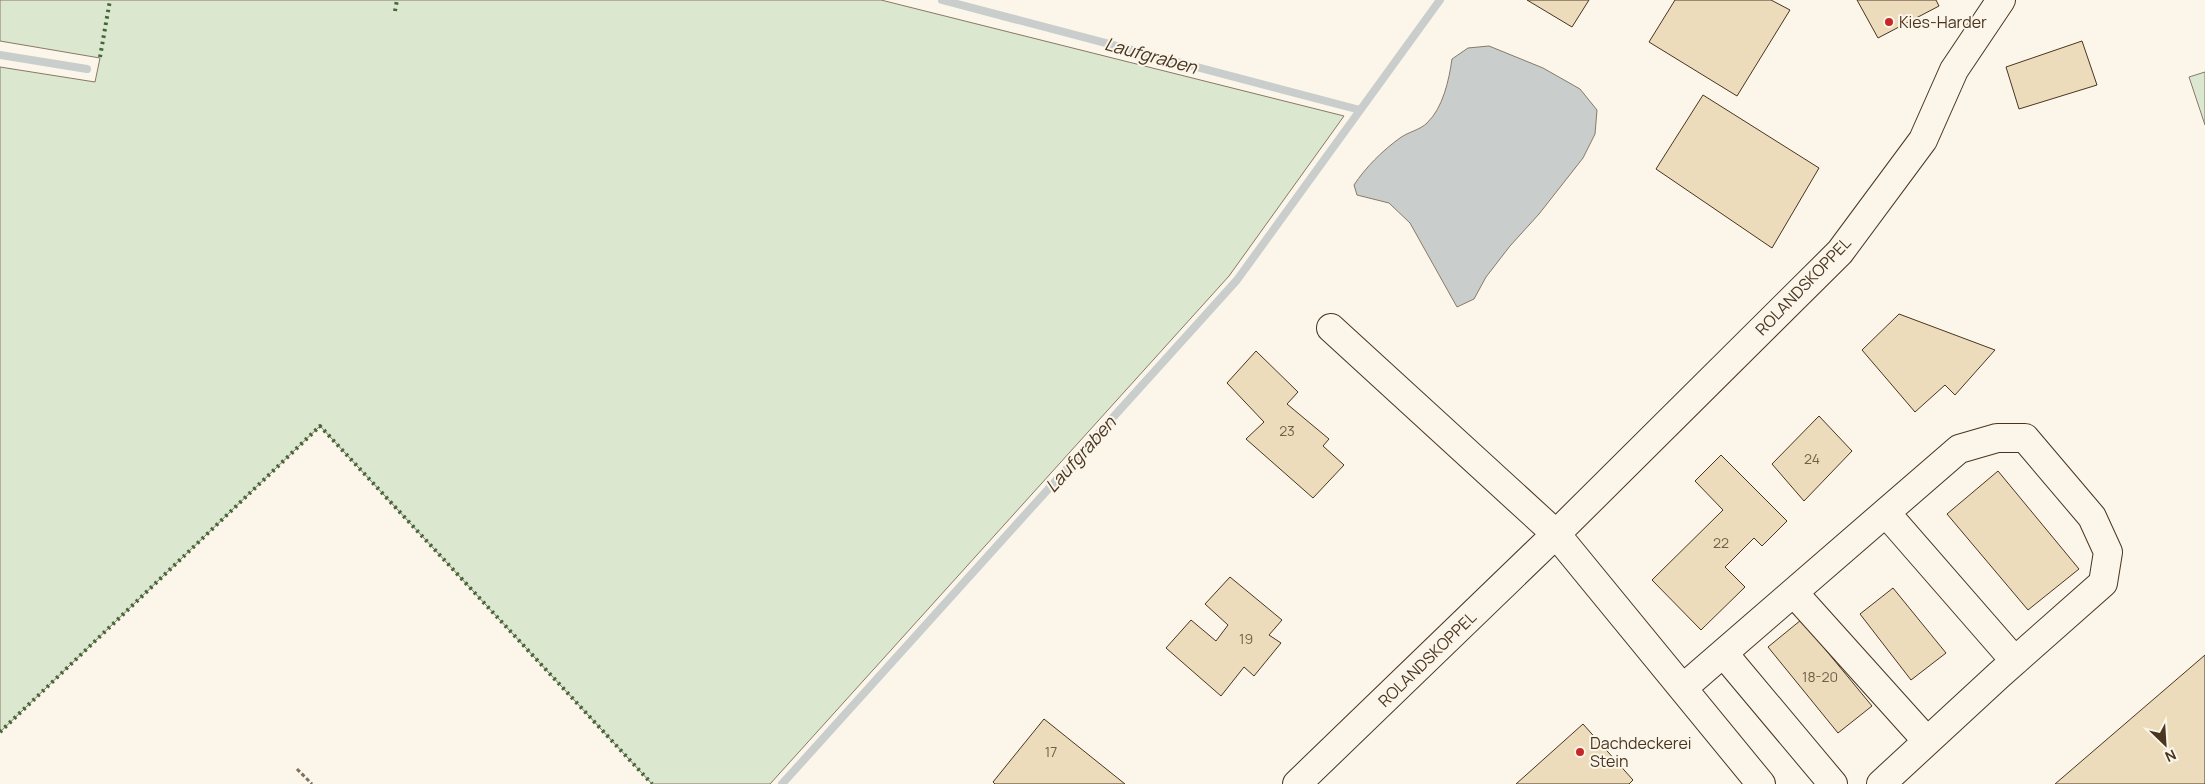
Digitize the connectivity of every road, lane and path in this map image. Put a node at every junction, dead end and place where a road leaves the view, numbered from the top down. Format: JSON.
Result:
{"nodes":[{"id":1,"x":2001,"y":0,"type":"edge"},
{"id":2,"x":1331,"y":328,"type":"dead end"},
{"id":3,"x":1886,"y":513,"type":"junction"},
{"id":4,"x":1556,"y":534,"type":"junction"},
{"id":5,"x":1794,"y":593,"type":"junction"},
{"id":6,"x":1724,"y":654,"type":"junction"},
{"id":7,"x":2015,"y":661,"type":"junction"},
{"id":8,"x":1683,"y":688,"type":"junction"},
{"id":9,"x":1927,"y":741,"type":"junction"},
{"id":10,"x":297,"y":769,"type":"dead end"},
{"id":11,"x":312,"y":784,"type":"edge"},
{"id":12,"x":1297,"y":784,"type":"edge"},
{"id":13,"x":1761,"y":784,"type":"edge"},
{"id":14,"x":1833,"y":784,"type":"edge"},
{"id":15,"x":1881,"y":784,"type":"edge"}],
"edges":[{"from":1,"to":4,"type":"street","name":"ROLANDSKOPPEL"},
{"from":2,"to":4,"type":"street"},
{"from":3,"to":5,"type":"street"},
{"from":3,"to":7,"type":"street"},
{"from":3,"to":7,"type":"street"},
{"from":4,"to":8,"type":"street"},
{"from":4,"to":12,"type":"street","name":"ROLANDSKOPPEL"},
{"from":5,"to":6,"type":"street"},
{"from":5,"to":9,"type":"street"},
{"from":6,"to":8,"type":"street"},
{"from":6,"to":14,"type":"street"},
{"from":7,"to":9,"type":"street"},
{"from":8,"to":13,"type":"street"},
{"from":9,"to":15,"type":"street"},
{"from":10,"to":11,"type":"path"}]}
